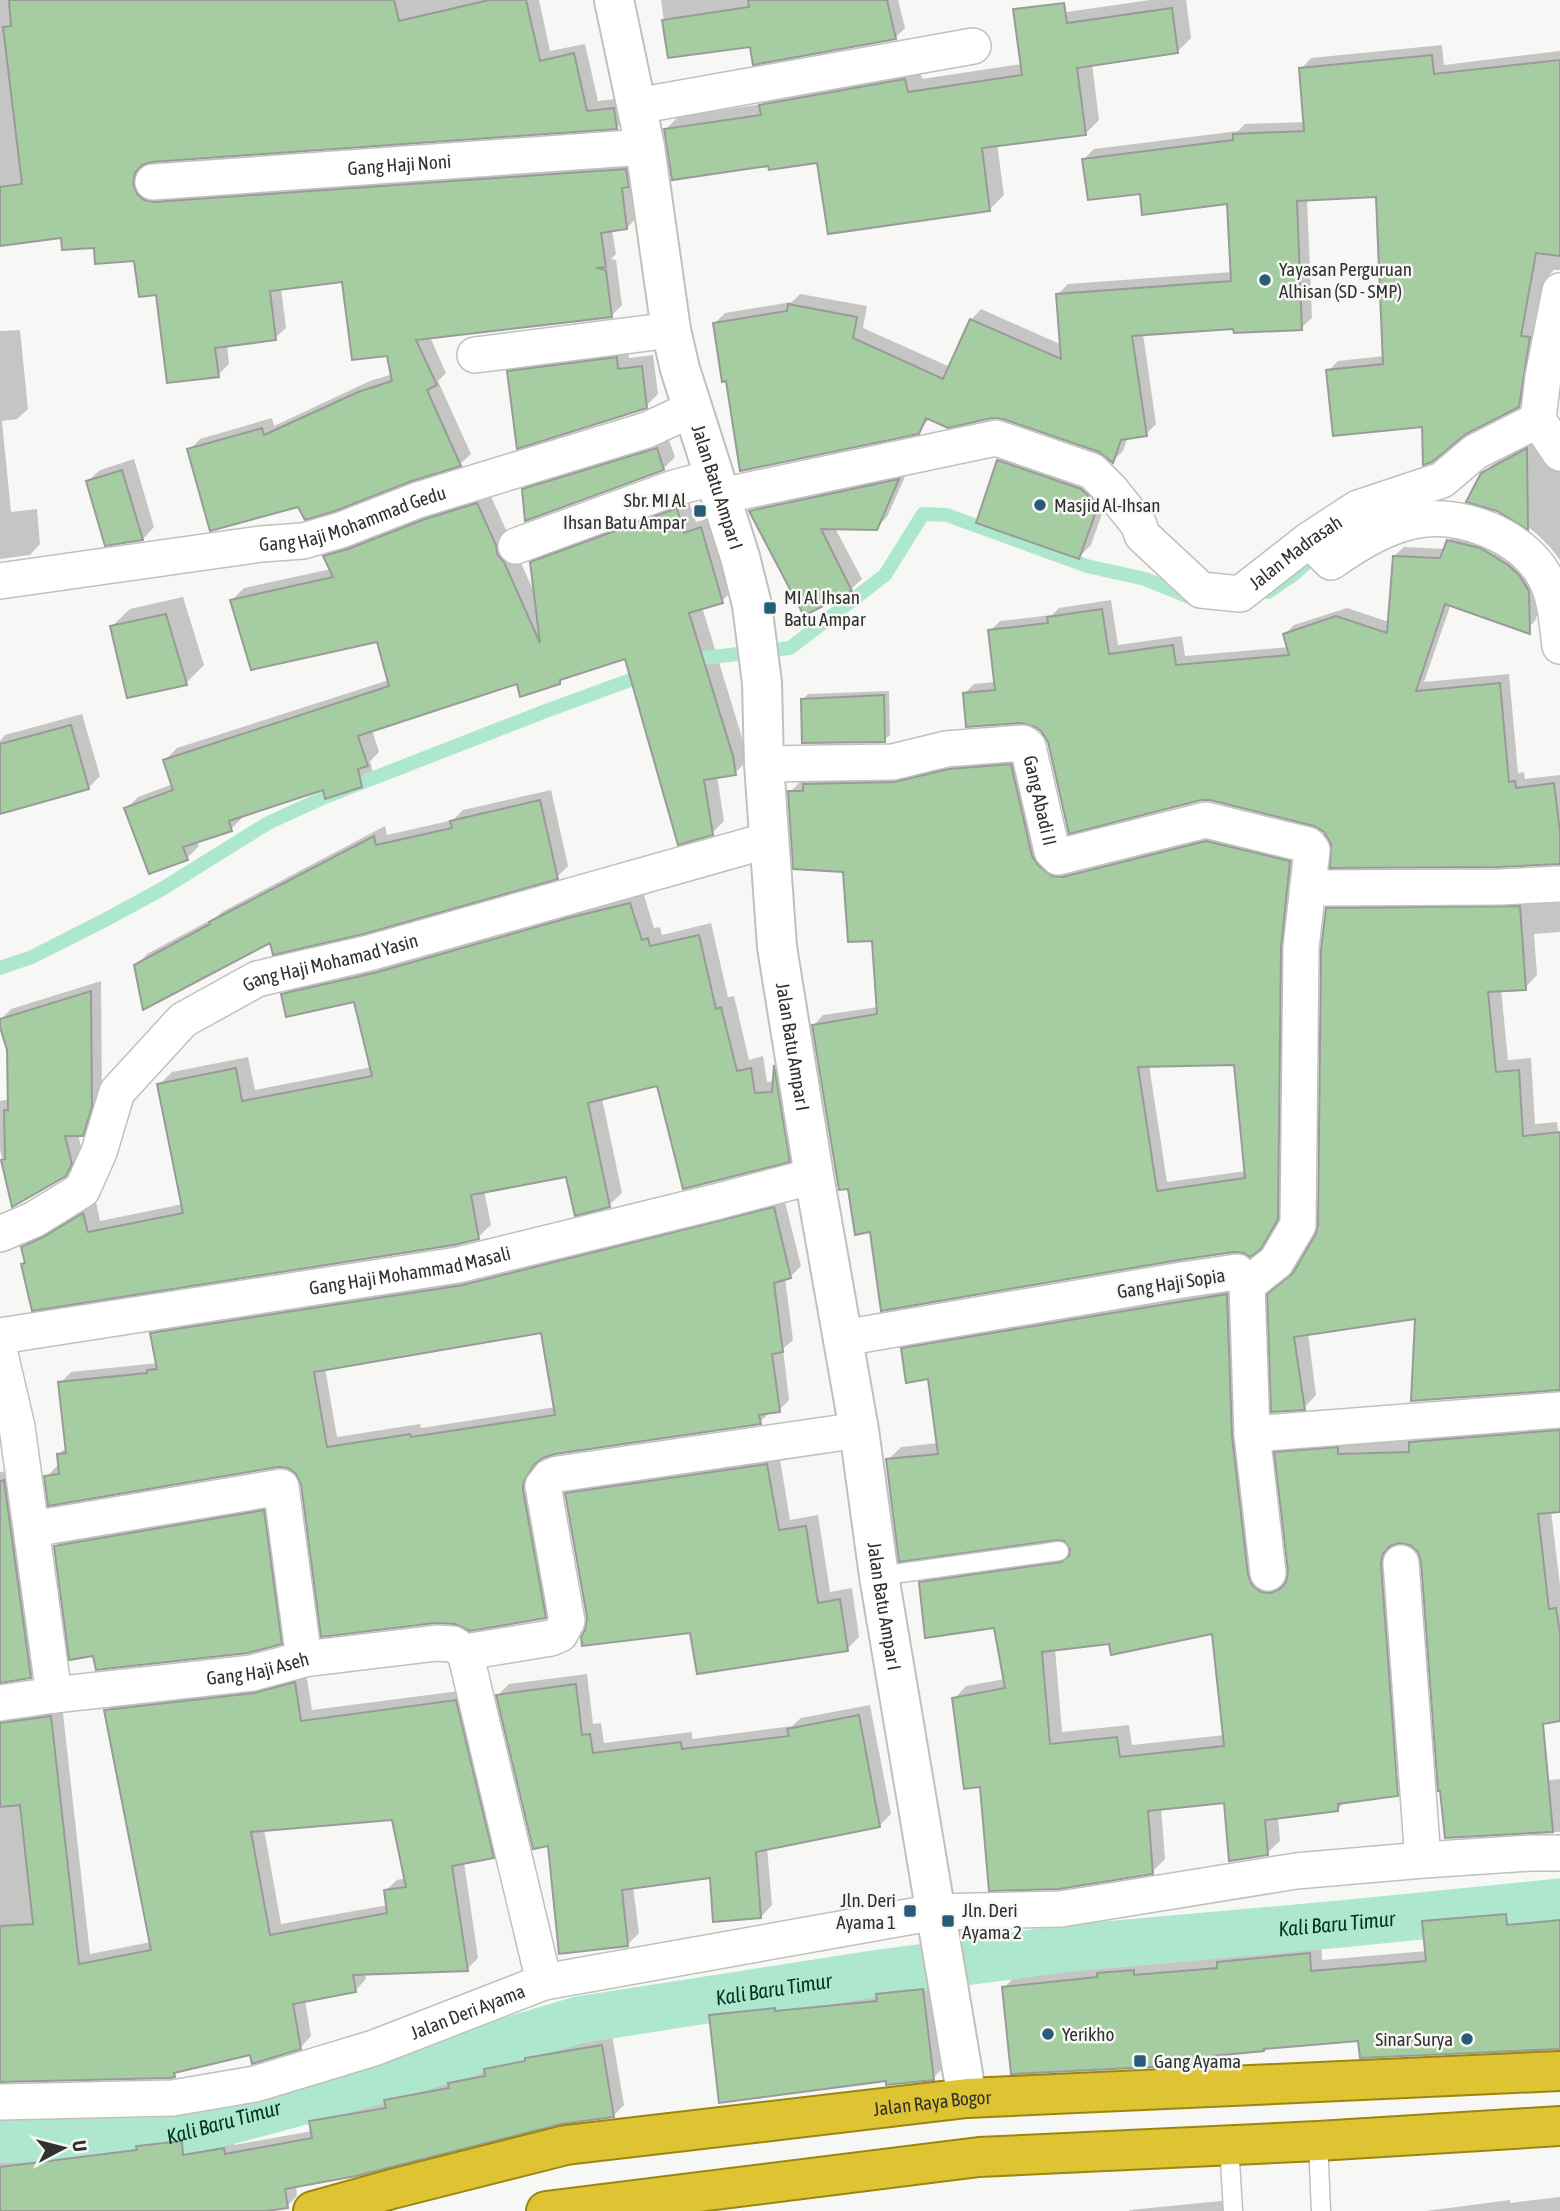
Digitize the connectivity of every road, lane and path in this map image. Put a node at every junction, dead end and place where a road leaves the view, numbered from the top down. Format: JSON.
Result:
{"nodes":[{"id":1,"x":614,"y":0,"type":"edge"},
{"id":2,"x":973,"y":46,"type":"dead end"},
{"id":3,"x":637,"y":106,"type":"junction"},
{"id":4,"x":645,"y":147,"type":"junction"},
{"id":5,"x":153,"y":181,"type":"dead end"},
{"id":6,"x":1560,"y":291,"type":"edge"},
{"id":7,"x":671,"y":330,"type":"junction"},
{"id":8,"x":475,"y":355,"type":"dead end"},
{"id":9,"x":692,"y":409,"type":"junction"},
{"id":10,"x":1538,"y":420,"type":"junction"},
{"id":11,"x":1560,"y":453,"type":"edge"},
{"id":12,"x":718,"y":486,"type":"junction"},
{"id":13,"x":516,"y":547,"type":"dead end"},
{"id":14,"x":1318,"y":548,"type":"junction"},
{"id":15,"x":0,"y":581,"type":"edge"},
{"id":16,"x":1560,"y":646,"type":"edge"},
{"id":17,"x":764,"y":764,"type":"junction"},
{"id":18,"x":769,"y":840,"type":"junction"},
{"id":19,"x":1310,"y":846,"type":"joint"},
{"id":20,"x":1560,"y":884,"type":"edge"},
{"id":21,"x":1308,"y":888,"type":"junction"},
{"id":22,"x":814,"y":1175,"type":"junction"},
{"id":23,"x":0,"y":1234,"type":"edge"},
{"id":24,"x":1247,"y":1285,"type":"junction"},
{"id":25,"x":0,"y":1336,"type":"edge"},
{"id":26,"x":843,"y":1338,"type":"junction"},
{"id":27,"x":0,"y":1354,"type":"edge"},
{"id":28,"x":1560,"y":1410,"type":"edge"},
{"id":29,"x":859,"y":1430,"type":"junction"},
{"id":30,"x":1252,"y":1434,"type":"junction"},
{"id":31,"x":32,"y":1529,"type":"junction"},
{"id":32,"x":1059,"y":1551,"type":"dead end"},
{"id":33,"x":1401,"y":1563,"type":"dead end"},
{"id":34,"x":1268,"y":1573,"type":"dead end"},
{"id":35,"x":879,"y":1576,"type":"junction"},
{"id":36,"x":465,"y":1652,"type":"junction"},
{"id":37,"x":304,"y":1659,"type":"junction"},
{"id":38,"x":54,"y":1695,"type":"junction"},
{"id":39,"x":0,"y":1703,"type":"edge"},
{"id":40,"x":1560,"y":1853,"type":"edge"},
{"id":41,"x":1423,"y":1860,"type":"junction"},
{"id":42,"x":936,"y":1918,"type":"junction"},
{"id":43,"x":544,"y":1982,"type":"junction"},
{"id":44,"x":1560,"y":2071,"type":"edge"},
{"id":45,"x":967,"y":2098,"type":"junction"},
{"id":46,"x":0,"y":2102,"type":"edge"},
{"id":47,"x":1560,"y":2126,"type":"edge"},
{"id":48,"x":1318,"y":2141,"type":"junction"},
{"id":49,"x":1229,"y":2144,"type":"junction"},
{"id":50,"x":551,"y":2210,"type":"edge"},
{"id":51,"x":313,"y":2211,"type":"edge"},
{"id":52,"x":1233,"y":2211,"type":"edge"},
{"id":53,"x":1321,"y":2211,"type":"edge"}],
"edges":[{"from":1,"to":3,"type":"street","name":"Jalan Batu Ampar I"},
{"from":2,"to":3,"type":"street"},
{"from":3,"to":4,"type":"street","name":"Jalan Batu Ampar I"},
{"from":4,"to":5,"type":"street","name":"Gang Haji Noni"},
{"from":4,"to":7,"type":"street","name":"Jalan Batu Ampar I"},
{"from":6,"to":10,"type":"street"},
{"from":7,"to":8,"type":"street"},
{"from":7,"to":9,"type":"street","name":"Jalan Batu Ampar I"},
{"from":9,"to":12,"type":"street","name":"Jalan Batu Ampar I"},
{"from":9,"to":15,"type":"street","name":"Gang Haji Mohammad Gedu"},
{"from":10,"to":11,"type":"street"},
{"from":10,"to":14,"type":"street","name":"Jalan Madrasah"},
{"from":12,"to":13,"type":"street","name":"Jalan Madrasah"},
{"from":12,"to":14,"type":"street","name":"Jalan Madrasah"},
{"from":12,"to":17,"type":"street","name":"Jalan Batu Ampar I"},
{"from":14,"to":16,"type":"street"},
{"from":17,"to":18,"type":"street","name":"Jalan Batu Ampar I"},
{"from":17,"to":19,"type":"street","name":"Gang Abadi II"},
{"from":18,"to":22,"type":"street","name":"Jalan Batu Ampar I"},
{"from":18,"to":23,"type":"street","name":"Gang Haji Mohamad Yasin"},
{"from":19,"to":21,"type":"street","name":"Gang Haji Sopia"},
{"from":20,"to":21,"type":"street"},
{"from":21,"to":24,"type":"street","name":"Gang Haji Sopia"},
{"from":22,"to":25,"type":"street","name":"Gang Haji Mohammad Masali"},
{"from":22,"to":26,"type":"street","name":"Jalan Batu Ampar I"},
{"from":24,"to":26,"type":"street","name":"Gang Haji Sopia"},
{"from":24,"to":30,"type":"street"},
{"from":26,"to":29,"type":"street","name":"Jalan Batu Ampar I"},
{"from":27,"to":31,"type":"street"},
{"from":28,"to":30,"type":"street"},
{"from":29,"to":35,"type":"street","name":"Jalan Batu Ampar I"},
{"from":29,"to":36,"type":"street"},
{"from":30,"to":34,"type":"street"},
{"from":31,"to":37,"type":"street"},
{"from":31,"to":38,"type":"street"},
{"from":32,"to":35,"type":"lane"},
{"from":33,"to":41,"type":"street"},
{"from":35,"to":42,"type":"street","name":"Jalan Batu Ampar I"},
{"from":36,"to":37,"type":"street","name":"Gang Haji Aseh"},
{"from":36,"to":43,"type":"street"},
{"from":37,"to":38,"type":"street","name":"Gang Haji Aseh"},
{"from":38,"to":39,"type":"street","name":"Gang Haji Aseh"},
{"from":40,"to":41,"type":"street","name":"Jalan Deri Ayama"},
{"from":41,"to":42,"type":"street","name":"Jalan Deri Ayama"},
{"from":42,"to":43,"type":"street","name":"Jalan Deri Ayama"},
{"from":42,"to":45,"type":"street","name":"Jalan Batu Ampar I"},
{"from":43,"to":46,"type":"street","name":"Jalan Deri Ayama"},
{"from":44,"to":45,"type":"highway","name":"Jalan Raya Bogor"},
{"from":45,"to":51,"type":"highway","name":"Jalan Raya Bogor"},
{"from":47,"to":48,"type":"highway"},
{"from":48,"to":49,"type":"highway"},
{"from":48,"to":53,"type":"lane"},
{"from":49,"to":50,"type":"highway"},
{"from":49,"to":52,"type":"lane"}]}
